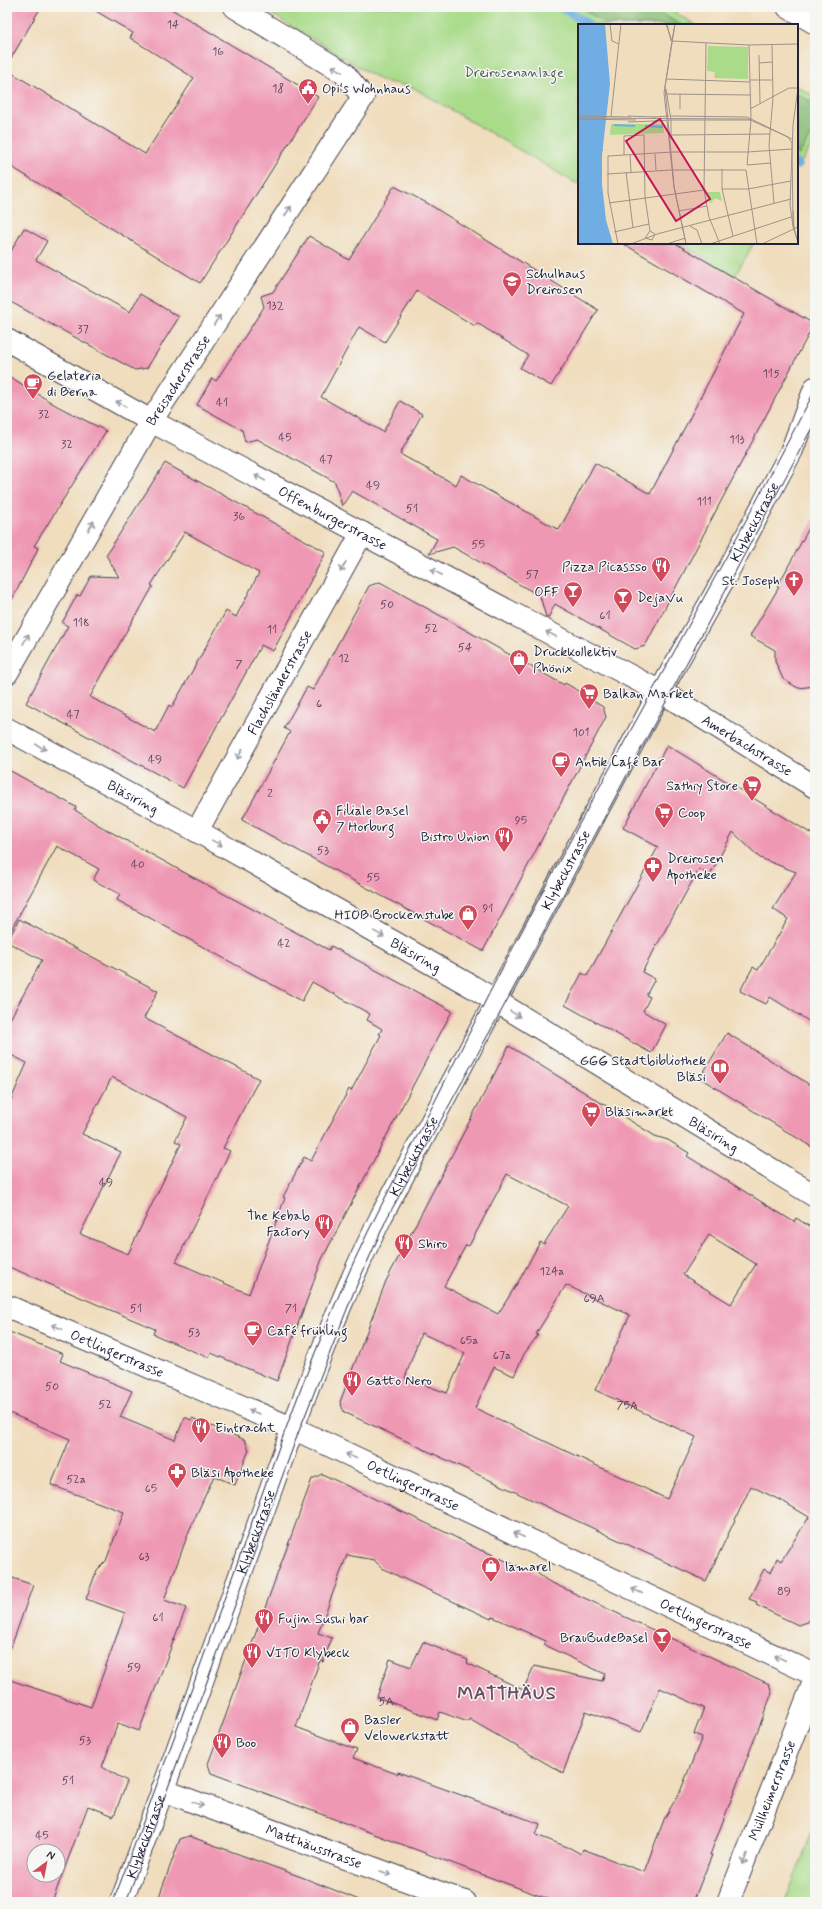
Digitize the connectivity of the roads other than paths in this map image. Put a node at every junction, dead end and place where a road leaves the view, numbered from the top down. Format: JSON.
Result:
{"nodes":[{"id":1,"x":235,"y":7,"type":"edge"},
{"id":2,"x":788,"y":7,"type":"edge"},
{"id":3,"x":815,"y":23,"type":"edge"},
{"id":4,"x":7,"y":340,"type":"edge"},
{"id":5,"x":815,"y":388,"type":"edge"},
{"id":6,"x":815,"y":411,"type":"edge"},
{"id":7,"x":151,"y":421,"type":"junction"},
{"id":8,"x":815,"y":429,"type":"edge"},
{"id":9,"x":792,"y":450,"type":"junction"},
{"id":10,"x":362,"y":533,"type":"junction"},
{"id":11,"x":7,"y":673,"type":"edge"},
{"id":12,"x":660,"y":692,"type":"junction"},
{"id":13,"x":7,"y":728,"type":"edge"},
{"id":14,"x":815,"y":787,"type":"edge"},
{"id":15,"x":197,"y":831,"type":"junction"},
{"id":16,"x":495,"y":1001,"type":"junction"},
{"id":17,"x":815,"y":1196,"type":"edge"},
{"id":18,"x":7,"y":1306,"type":"edge"},
{"id":19,"x":293,"y":1428,"type":"junction"},
{"id":20,"x":815,"y":1675,"type":"edge"},
{"id":21,"x":815,"y":1679,"type":"edge"},
{"id":22,"x":162,"y":1790,"type":"junction"},
{"id":23,"x":121,"y":1902,"type":"edge"},
{"id":24,"x":465,"y":1902,"type":"edge"},
{"id":25,"x":728,"y":1902,"type":"edge"}],
"edges":[{"from":7,"to":1,"type":"street","name":"Breisacherstrasse","one_way":true},
{"from":2,"to":3,"type":"street"},
{"from":7,"to":4,"type":"street","name":"Offenburgerstrasse","one_way":true},
{"from":5,"to":9,"type":"street","name":"Klybeckstrasse"},
{"from":6,"to":9,"type":"street"},
{"from":10,"to":7,"type":"street","name":"Offenburgerstrasse","one_way":true},
{"from":11,"to":7,"type":"street","name":"Breisacherstrasse","one_way":true},
{"from":8,"to":9,"type":"street","name":"Klybeckstrasse"},
{"from":9,"to":12,"type":"street","name":"Klybeckstrasse"},
{"from":12,"to":10,"type":"street","name":"Offenburgerstrasse","one_way":true},
{"from":10,"to":15,"type":"street","name":"Flachsländerstrasse","one_way":true},
{"from":12,"to":14,"type":"street","name":"Amerbachstrasse"},
{"from":12,"to":16,"type":"street","name":"Klybeckstrasse"},
{"from":13,"to":15,"type":"street","name":"Bläsiring","one_way":true},
{"from":15,"to":16,"type":"street","name":"Bläsiring","one_way":true},
{"from":16,"to":17,"type":"street","name":"Bläsiring","one_way":true},
{"from":16,"to":19,"type":"street","name":"Klybeckstrasse"},
{"from":19,"to":18,"type":"street","name":"Oetlingerstrasse","one_way":true},
{"from":20,"to":19,"type":"street","name":"Oetlingerstrasse","one_way":true},
{"from":19,"to":22,"type":"street","name":"Klybeckstrasse"},
{"from":21,"to":25,"type":"street","name":"Müllheimerstrasse","one_way":true},
{"from":22,"to":23,"type":"street","name":"Klybeckstrasse"},
{"from":22,"to":24,"type":"street","name":"Matthäusstrasse","one_way":true}]}
